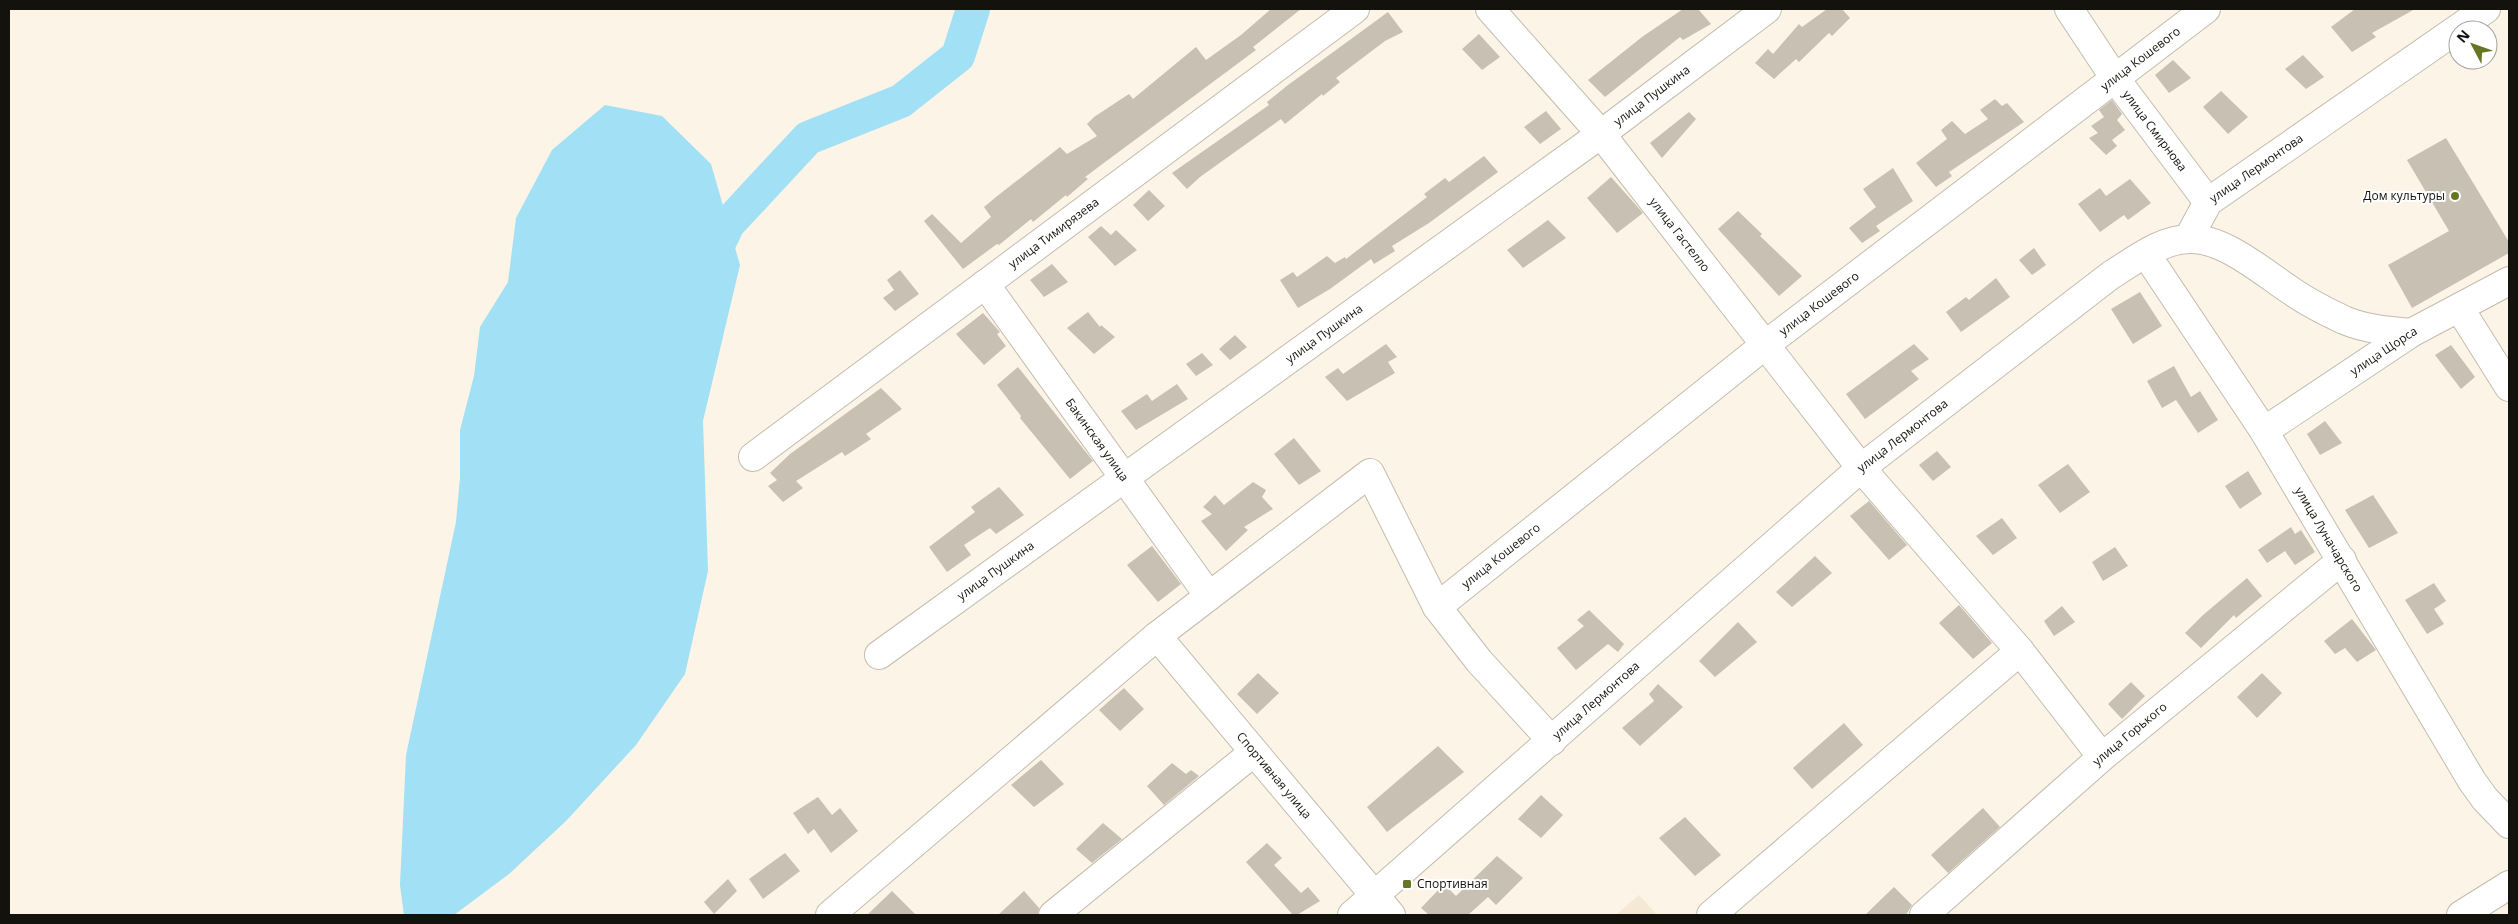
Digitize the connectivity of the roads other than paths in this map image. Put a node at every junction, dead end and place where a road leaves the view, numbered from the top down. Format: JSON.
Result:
{"nodes":[{"id":1,"x":1356,"y":9,"type":"edge"},
{"id":2,"x":1490,"y":9,"type":"edge"},
{"id":3,"x":1767,"y":9,"type":"edge"},
{"id":4,"x":2069,"y":9,"type":"edge"},
{"id":5,"x":2206,"y":9,"type":"edge"},
{"id":6,"x":2486,"y":9,"type":"edge"},
{"id":7,"x":2114,"y":77,"type":"junction"},
{"id":8,"x":1601,"y":134,"type":"junction"},
{"id":9,"x":2208,"y":202,"type":"junction"},
{"id":10,"x":2188,"y":239,"type":"junction"},
{"id":11,"x":2146,"y":254,"type":"junction"},
{"id":12,"x":2509,"y":282,"type":"edge"},
{"id":13,"x":985,"y":284,"type":"junction"},
{"id":14,"x":2460,"y":309,"type":"junction"},
{"id":15,"x":2410,"y":333,"type":"junction"},
{"id":16,"x":1765,"y":345,"type":"junction"},
{"id":17,"x":2509,"y":387,"type":"edge"},
{"id":18,"x":2264,"y":430,"type":"junction"},
{"id":19,"x":753,"y":457,"type":"dead end"},
{"id":20,"x":1862,"y":468,"type":"junction"},
{"id":21,"x":1124,"y":478,"type":"junction"},
{"id":22,"x":2342,"y":560,"type":"junction"},
{"id":23,"x":1209,"y":596,"type":"junction"},
{"id":24,"x":1437,"y":607,"type":"junction"},
{"id":25,"x":1157,"y":636,"type":"junction"},
{"id":26,"x":2020,"y":651,"type":"junction"},
{"id":27,"x":879,"y":655,"type":"dead end"},
{"id":28,"x":1552,"y":741,"type":"junction"},
{"id":29,"x":1254,"y":752,"type":"junction"},
{"id":30,"x":2102,"y":757,"type":"junction"},
{"id":31,"x":2509,"y":824,"type":"edge"},
{"id":32,"x":2509,"y":885,"type":"edge"},
{"id":33,"x":1383,"y":906,"type":"edge"},
{"id":34,"x":830,"y":915,"type":"edge"},
{"id":35,"x":1053,"y":915,"type":"edge"},
{"id":36,"x":1352,"y":915,"type":"edge"},
{"id":37,"x":1711,"y":915,"type":"edge"},
{"id":38,"x":1924,"y":915,"type":"edge"},
{"id":39,"x":2461,"y":915,"type":"edge"}],
"edges":[{"from":1,"to":13,"type":"street","name":"улица Тимирязева"},
{"from":2,"to":8,"type":"street","name":"улица Гастелло"},
{"from":3,"to":8,"type":"street","name":"улица Пушкина"},
{"from":4,"to":7,"type":"street","name":"улица Смирнова"},
{"from":5,"to":7,"type":"street","name":"улица Кошевого"},
{"from":6,"to":9,"type":"street","name":"улица Лермонтова"},
{"from":7,"to":9,"type":"street","name":"улица Смирнова"},
{"from":7,"to":16,"type":"street","name":"улица Кошевого"},
{"from":8,"to":16,"type":"street","name":"улица Гастелло"},
{"from":8,"to":21,"type":"street","name":"улица Пушкина"},
{"from":9,"to":10,"type":"street","name":"улица Лермонтова"},
{"from":10,"to":11,"type":"street","name":"улица Лермонтова"},
{"from":10,"to":15,"type":"street"},
{"from":11,"to":18,"type":"street","name":"улица Луначарского"},
{"from":11,"to":20,"type":"street","name":"улица Лермонтова"},
{"from":12,"to":14,"type":"street","name":"улица Щорса"},
{"from":13,"to":19,"type":"street","name":"улица Тимирязева"},
{"from":13,"to":21,"type":"street","name":"Бакинская улица"},
{"from":14,"to":15,"type":"street","name":"улица Щорса"},
{"from":14,"to":17,"type":"street"},
{"from":15,"to":18,"type":"street","name":"улица Щорса"},
{"from":16,"to":20,"type":"street","name":"улица Гастелло"},
{"from":16,"to":24,"type":"street","name":"улица Кошевого"},
{"from":18,"to":22,"type":"street","name":"улица Луначарского"},
{"from":20,"to":26,"type":"street","name":"улица Гастелло"},
{"from":20,"to":28,"type":"street","name":"улица Лермонтова"},
{"from":21,"to":23,"type":"street","name":"Бакинская улица"},
{"from":21,"to":27,"type":"street","name":"улица Пушкина"},
{"from":22,"to":30,"type":"street","name":"улица Горького"},
{"from":22,"to":31,"type":"street","name":"улица Луначарского"},
{"from":23,"to":24,"type":"street"},
{"from":23,"to":25,"type":"street"},
{"from":24,"to":28,"type":"street"},
{"from":25,"to":29,"type":"street","name":"Спортивная улица"},
{"from":25,"to":34,"type":"street"},
{"from":26,"to":30,"type":"street","name":"улица Гастелло"},
{"from":26,"to":37,"type":"street"},
{"from":28,"to":33,"type":"street","name":"улица Лермонтова"},
{"from":29,"to":33,"type":"street","name":"Спортивная улица"},
{"from":29,"to":35,"type":"street"},
{"from":30,"to":38,"type":"street","name":"улица Горького"},
{"from":32,"to":39,"type":"street"},
{"from":33,"to":36,"type":"street","name":"улица Лермонтова"}]}
